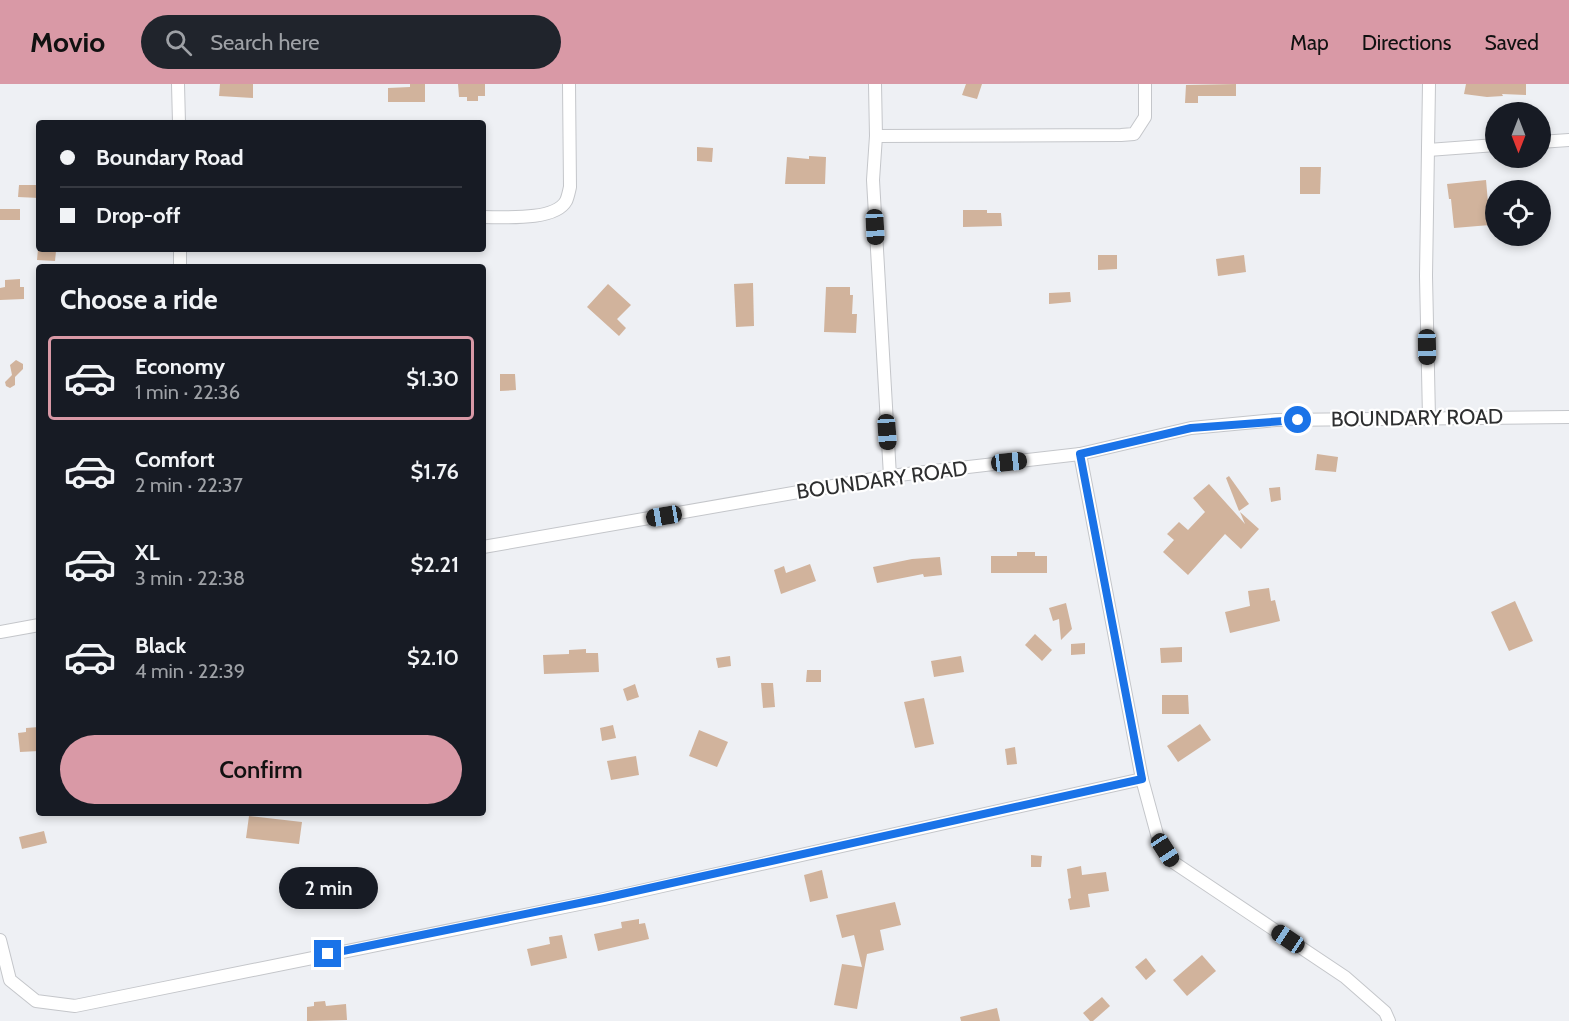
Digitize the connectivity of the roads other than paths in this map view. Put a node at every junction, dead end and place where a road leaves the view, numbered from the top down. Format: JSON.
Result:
{"nodes":[{"id":1,"x":178,"y":84,"type":"edge"},
{"id":2,"x":569,"y":84,"type":"edge"},
{"id":3,"x":875,"y":84,"type":"edge"},
{"id":4,"x":1145,"y":84,"type":"edge"},
{"id":5,"x":1429,"y":84,"type":"edge"},
{"id":6,"x":179,"y":120,"type":"edge"},
{"id":7,"x":876,"y":136,"type":"junction"},
{"id":8,"x":1569,"y":140,"type":"edge"},
{"id":9,"x":1551,"y":141,"type":"edge"},
{"id":10,"x":1485,"y":146,"type":"edge"},
{"id":11,"x":1428,"y":150,"type":"junction"},
{"id":12,"x":486,"y":218,"type":"edge"},
{"id":13,"x":1569,"y":417,"type":"edge"},
{"id":14,"x":1429,"y":418,"type":"junction"},
{"id":15,"x":1080,"y":454,"type":"junction"},
{"id":16,"x":890,"y":476,"type":"junction"},
{"id":17,"x":486,"y":546,"type":"edge"},
{"id":18,"x":36,"y":626,"type":"edge"},
{"id":19,"x":0,"y":632,"type":"edge"},
{"id":20,"x":1142,"y":779,"type":"junction"},
{"id":21,"x":0,"y":940,"type":"edge"},
{"id":22,"x":1389,"y":1021,"type":"edge"}],
"edges":[{"from":1,"to":6,"type":"street"},
{"from":2,"to":12,"type":"street"},
{"from":3,"to":7,"type":"street"},
{"from":4,"to":7,"type":"street"},
{"from":5,"to":11,"type":"street"},
{"from":7,"to":16,"type":"street"},
{"from":8,"to":9,"type":"street"},
{"from":10,"to":11,"type":"street"},
{"from":11,"to":14,"type":"street"},
{"from":13,"to":14,"type":"street","name":"BOUNDARY ROAD"},
{"from":14,"to":15,"type":"street","name":"BOUNDARY ROAD"},
{"from":15,"to":16,"type":"street","name":"BOUNDARY ROAD"},
{"from":15,"to":20,"type":"street"},
{"from":16,"to":17,"type":"street","name":"BOUNDARY ROAD"},
{"from":18,"to":19,"type":"street"},
{"from":20,"to":21,"type":"street"},
{"from":20,"to":22,"type":"street"}]}
